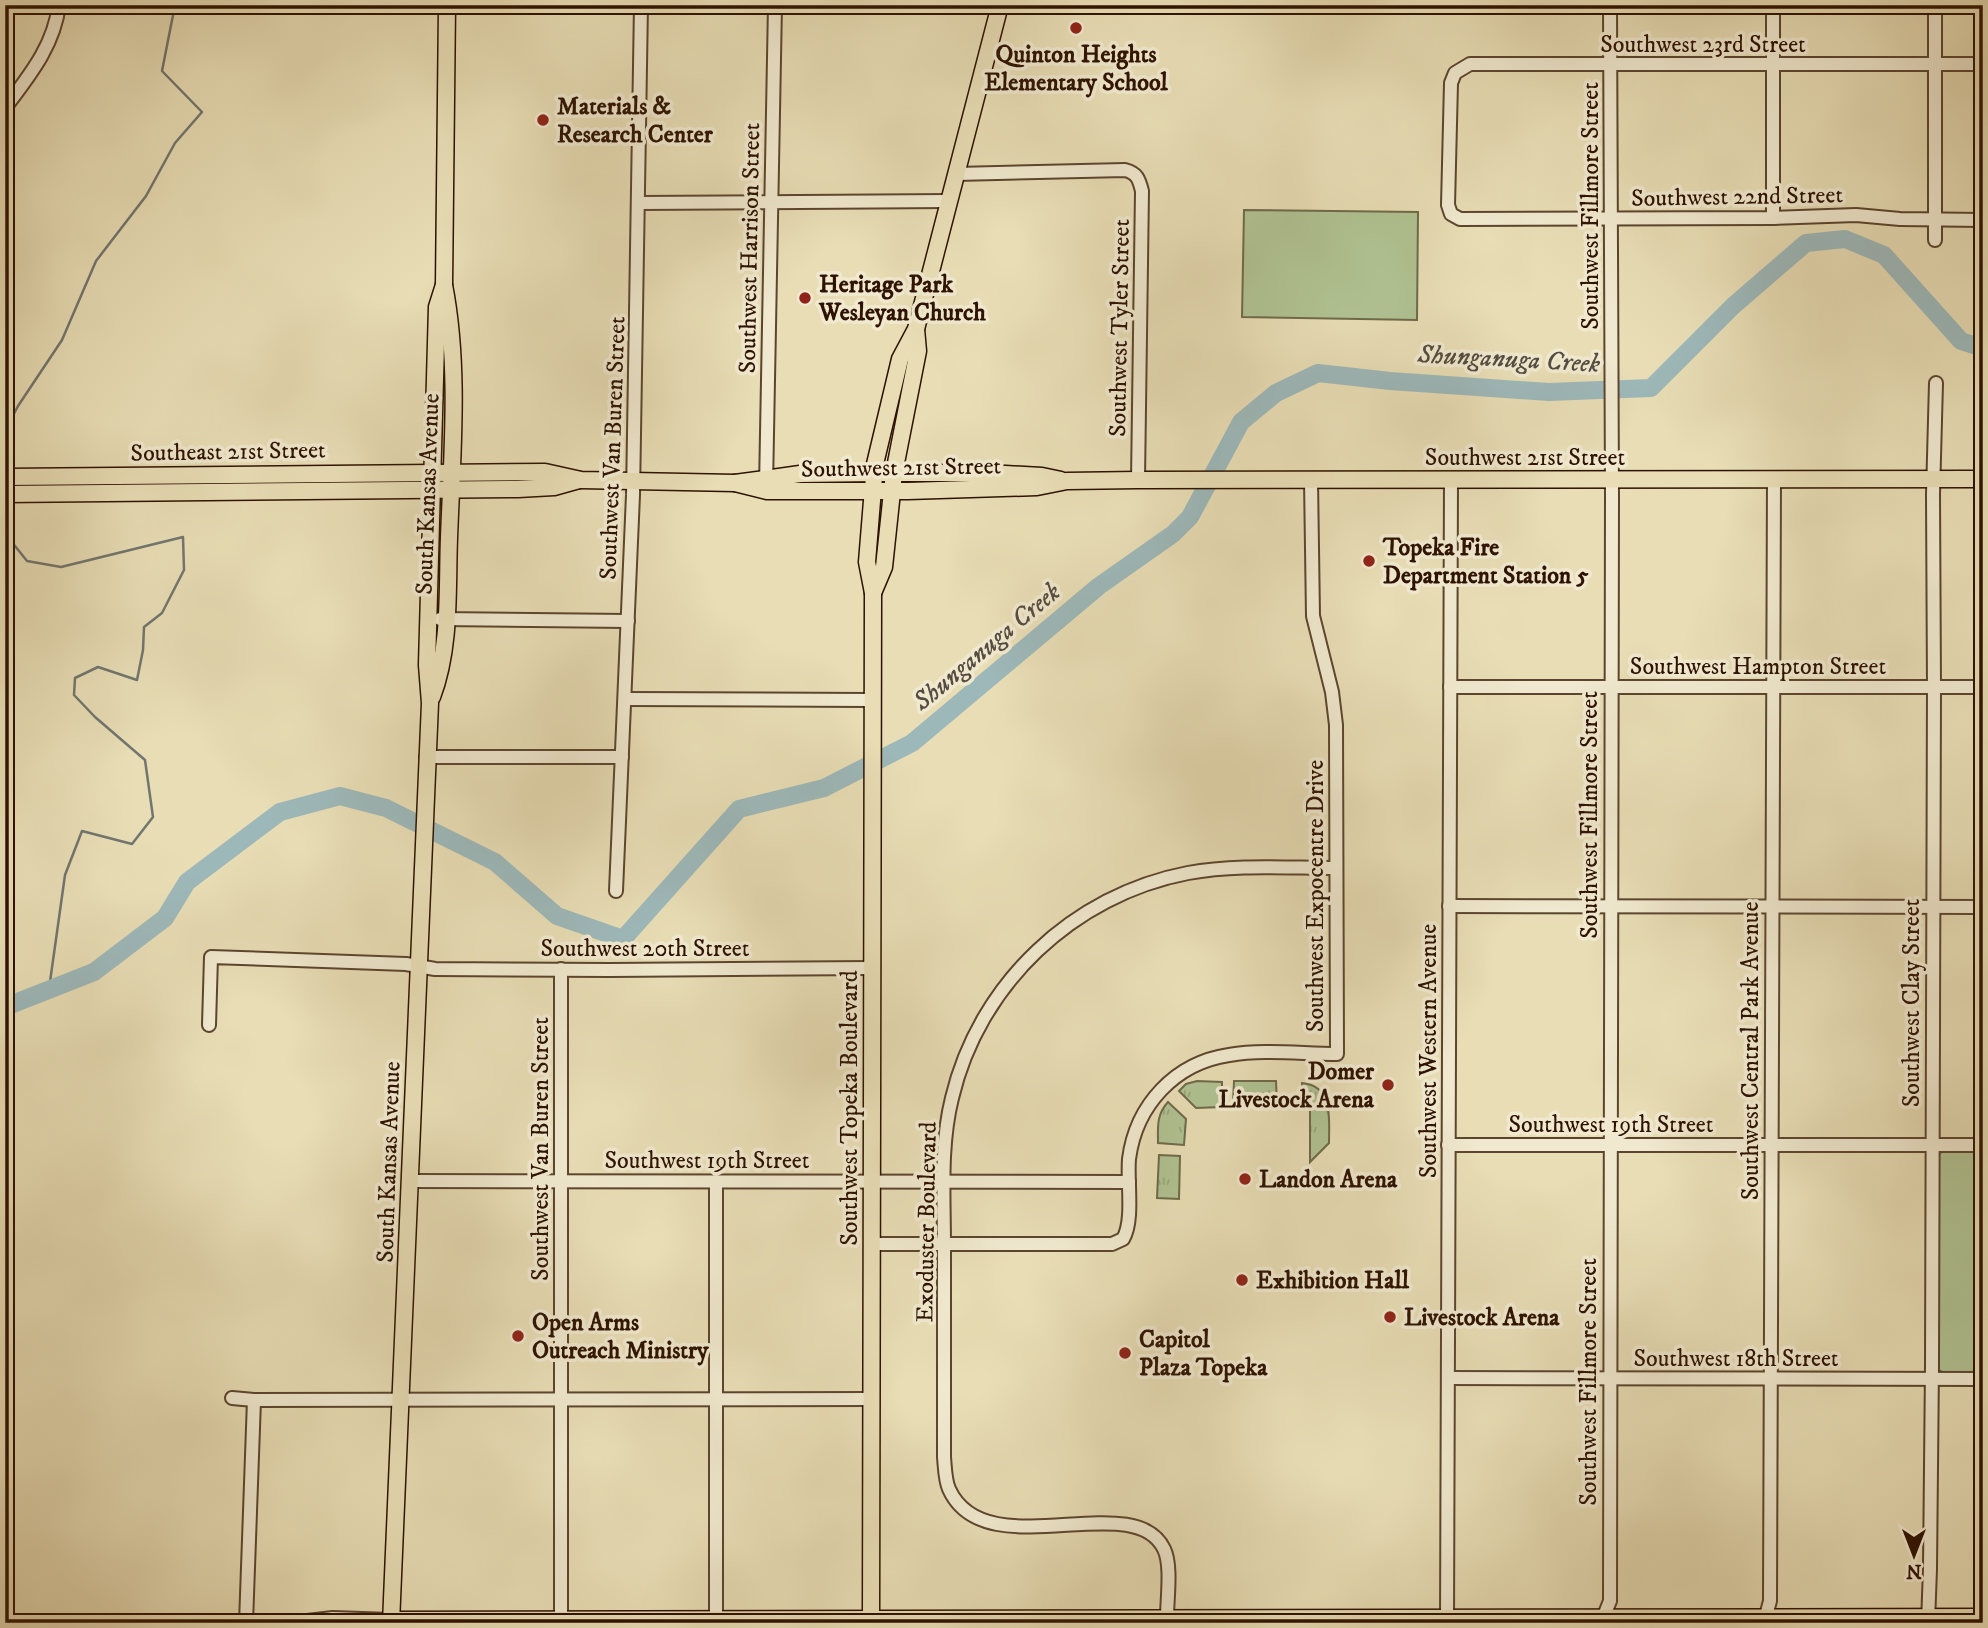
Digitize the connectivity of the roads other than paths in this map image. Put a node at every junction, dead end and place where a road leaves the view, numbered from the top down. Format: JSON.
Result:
{"nodes":[{"id":1,"x":59,"y":5,"type":"edge"},
{"id":2,"x":447,"y":5,"type":"edge"},
{"id":3,"x":641,"y":5,"type":"edge"},
{"id":4,"x":775,"y":5,"type":"edge"},
{"id":5,"x":1000,"y":5,"type":"edge"},
{"id":6,"x":1610,"y":5,"type":"edge"},
{"id":7,"x":1773,"y":5,"type":"edge"},
{"id":8,"x":1935,"y":5,"type":"edge"},
{"id":9,"x":1936,"y":64,"type":"junction"},
{"id":10,"x":1983,"y":64,"type":"edge"},
{"id":11,"x":1610,"y":65,"type":"junction"},
{"id":12,"x":1773,"y":65,"type":"junction"},
{"id":13,"x":5,"y":108,"type":"edge"},
{"id":14,"x":956,"y":174,"type":"junction"},
{"id":15,"x":949,"y":201,"type":"junction"},
{"id":16,"x":771,"y":202,"type":"junction"},
{"id":17,"x":639,"y":203,"type":"junction"},
{"id":18,"x":1451,"y":214,"type":"joint"},
{"id":19,"x":1773,"y":218,"type":"junction"},
{"id":20,"x":1611,"y":219,"type":"junction"},
{"id":21,"x":1936,"y":220,"type":"junction"},
{"id":22,"x":1983,"y":220,"type":"edge"},
{"id":23,"x":1935,"y":240,"type":"dead end"},
{"id":24,"x":444,"y":285,"type":"junction"},
{"id":25,"x":916,"y":329,"type":"junction"},
{"id":26,"x":1936,"y":383,"type":"dead end"},
{"id":27,"x":433,"y":472,"type":"junction"},
{"id":28,"x":451,"y":472,"type":"junction"},
{"id":29,"x":875,"y":474,"type":"junction"},
{"id":30,"x":894,"y":474,"type":"junction"},
{"id":31,"x":5,"y":477,"type":"edge"},
{"id":32,"x":1451,"y":479,"type":"junction"},
{"id":33,"x":1774,"y":479,"type":"junction"},
{"id":34,"x":1933,"y":479,"type":"junction"},
{"id":35,"x":1983,"y":479,"type":"edge"},
{"id":36,"x":581,"y":480,"type":"junction"},
{"id":37,"x":1138,"y":480,"type":"junction"},
{"id":38,"x":1311,"y":480,"type":"junction"},
{"id":39,"x":1612,"y":480,"type":"junction"},
{"id":40,"x":633,"y":481,"type":"junction"},
{"id":41,"x":1067,"y":481,"type":"junction"},
{"id":42,"x":766,"y":484,"type":"junction"},
{"id":43,"x":433,"y":489,"type":"junction"},
{"id":44,"x":451,"y":489,"type":"junction"},
{"id":45,"x":873,"y":491,"type":"junction"},
{"id":46,"x":892,"y":491,"type":"junction"},
{"id":47,"x":5,"y":494,"type":"edge"},
{"id":48,"x":873,"y":593,"type":"junction"},
{"id":49,"x":446,"y":619,"type":"junction"},
{"id":50,"x":429,"y":620,"type":"junction"},
{"id":51,"x":628,"y":621,"type":"junction"},
{"id":52,"x":1450,"y":687,"type":"junction"},
{"id":53,"x":1610,"y":687,"type":"junction"},
{"id":54,"x":1934,"y":687,"type":"junction"},
{"id":55,"x":1983,"y":687,"type":"edge"},
{"id":56,"x":1772,"y":688,"type":"junction"},
{"id":57,"x":625,"y":699,"type":"junction"},
{"id":58,"x":871,"y":700,"type":"junction"},
{"id":59,"x":430,"y":703,"type":"junction"},
{"id":60,"x":426,"y":757,"type":"junction"},
{"id":61,"x":622,"y":757,"type":"junction"},
{"id":62,"x":1336,"y":869,"type":"junction"},
{"id":63,"x":616,"y":891,"type":"dead end"},
{"id":64,"x":1609,"y":905,"type":"junction"},
{"id":65,"x":1449,"y":906,"type":"junction"},
{"id":66,"x":1932,"y":907,"type":"junction"},
{"id":67,"x":1983,"y":907,"type":"edge"},
{"id":68,"x":1771,"y":908,"type":"junction"},
{"id":69,"x":419,"y":967,"type":"junction"},
{"id":70,"x":872,"y":968,"type":"junction"},
{"id":71,"x":561,"y":969,"type":"junction"},
{"id":72,"x":209,"y":1025,"type":"dead end"},
{"id":73,"x":1448,"y":1145,"type":"junction"},
{"id":74,"x":1609,"y":1145,"type":"junction"},
{"id":75,"x":1771,"y":1145,"type":"junction"},
{"id":76,"x":1932,"y":1145,"type":"junction"},
{"id":77,"x":1983,"y":1145,"type":"edge"},
{"id":78,"x":411,"y":1181,"type":"junction"},
{"id":79,"x":561,"y":1181,"type":"junction"},
{"id":80,"x":716,"y":1181,"type":"junction"},
{"id":81,"x":872,"y":1182,"type":"junction"},
{"id":82,"x":944,"y":1182,"type":"junction"},
{"id":83,"x":1129,"y":1182,"type":"junction"},
{"id":84,"x":944,"y":1242,"type":"junction"},
{"id":85,"x":872,"y":1244,"type":"junction"},
{"id":86,"x":1448,"y":1378,"type":"junction"},
{"id":87,"x":1771,"y":1379,"type":"junction"},
{"id":88,"x":1931,"y":1379,"type":"junction"},
{"id":89,"x":1983,"y":1379,"type":"edge"},
{"id":90,"x":1609,"y":1380,"type":"junction"},
{"id":91,"x":232,"y":1398,"type":"dead end"},
{"id":92,"x":716,"y":1399,"type":"junction"},
{"id":93,"x":871,"y":1399,"type":"junction"},
{"id":94,"x":254,"y":1400,"type":"junction"},
{"id":95,"x":401,"y":1400,"type":"junction"},
{"id":96,"x":562,"y":1400,"type":"junction"},
{"id":97,"x":1983,"y":1617,"type":"edge"},
{"id":98,"x":1167,"y":1618,"type":"junction"},
{"id":99,"x":1263,"y":1620,"type":"edge"},
{"id":100,"x":1447,"y":1620,"type":"edge"},
{"id":101,"x":1603,"y":1620,"type":"edge"},
{"id":102,"x":1765,"y":1620,"type":"edge"},
{"id":103,"x":1928,"y":1620,"type":"edge"},
{"id":104,"x":391,"y":1621,"type":"edge"},
{"id":105,"x":561,"y":1621,"type":"edge"},
{"id":106,"x":716,"y":1621,"type":"edge"},
{"id":107,"x":871,"y":1621,"type":"edge"},
{"id":108,"x":1071,"y":1621,"type":"edge"},
{"id":109,"x":247,"y":1622,"type":"edge"},
{"id":110,"x":38,"y":1623,"type":"edge"},
{"id":111,"x":90,"y":1623,"type":"edge"}],
"edges":[{"from":1,"to":13,"type":"street"},
{"from":2,"to":24,"type":"main road","name":"South Kansas Avenue"},
{"from":3,"to":17,"type":"street","name":"Southwest Van Buren Street"},
{"from":4,"to":16,"type":"street","name":"Southwest Harrison Street"},
{"from":5,"to":14,"type":"main road","name":"Southwest Topeka Boulevard"},
{"from":6,"to":11,"type":"street","name":"Southwest Fillmore Street"},
{"from":7,"to":12,"type":"street"},
{"from":8,"to":9,"type":"street"},
{"from":9,"to":10,"type":"street","name":"Southwest 23rd Street"},
{"from":9,"to":12,"type":"street","name":"Southwest 23rd Street"},
{"from":9,"to":21,"type":"street"},
{"from":11,"to":12,"type":"street","name":"Southwest 23rd Street"},
{"from":11,"to":18,"type":"street","name":"Southwest 23rd Street"},
{"from":11,"to":20,"type":"street","name":"Southwest Fillmore Street"},
{"from":12,"to":19,"type":"street"},
{"from":14,"to":15,"type":"main road","name":"Southwest Topeka Boulevard"},
{"from":14,"to":37,"type":"street","name":"Southwest Tyler Street"},
{"from":15,"to":16,"type":"street"},
{"from":15,"to":25,"type":"main road","name":"Southwest Topeka Boulevard"},
{"from":16,"to":17,"type":"street"},
{"from":16,"to":42,"type":"street","name":"Southwest Harrison Street"},
{"from":17,"to":40,"type":"street","name":"Southwest Van Buren Street"},
{"from":18,"to":20,"type":"street","name":"Southwest 22nd Street"},
{"from":19,"to":20,"type":"street","name":"Southwest 22nd Street"},
{"from":19,"to":21,"type":"street","name":"Southwest 22nd Street"},
{"from":20,"to":39,"type":"street","name":"Southwest Fillmore Street"},
{"from":21,"to":22,"type":"street","name":"Southwest 22nd Street"},
{"from":21,"to":23,"type":"street"},
{"from":24,"to":27,"type":"main road","name":"South Kansas Avenue"},
{"from":24,"to":28,"type":"main road","name":"South Kansas Avenue"},
{"from":25,"to":29,"type":"main road","name":"Southwest Topeka Boulevard"},
{"from":25,"to":30,"type":"main road","name":"Southwest Topeka Boulevard"},
{"from":26,"to":34,"type":"street","name":"Southwest Clay Street"},
{"from":27,"to":28,"type":"main road","name":"Southeast 21st Street"},
{"from":27,"to":31,"type":"main road","name":"Southeast 21st Street"},
{"from":27,"to":43,"type":"main road","name":"South Kansas Avenue"},
{"from":28,"to":36,"type":"main road","name":"Southwest 21st Street"},
{"from":28,"to":44,"type":"main road","name":"South Kansas Avenue"},
{"from":29,"to":30,"type":"main road","name":"Southwest 21st Street"},
{"from":29,"to":42,"type":"main road","name":"Southwest 21st Street"},
{"from":29,"to":45,"type":"main road","name":"Southwest Topeka Boulevard"},
{"from":30,"to":41,"type":"main road","name":"Southwest 21st Street"},
{"from":30,"to":46,"type":"main road","name":"Southwest Topeka Boulevard"},
{"from":32,"to":38,"type":"main road","name":"Southwest 21st Street"},
{"from":32,"to":39,"type":"main road","name":"Southwest 21st Street"},
{"from":32,"to":52,"type":"street","name":"Southwest Western Avenue"},
{"from":33,"to":34,"type":"main road","name":"Southwest 21st Street"},
{"from":33,"to":39,"type":"main road","name":"Southwest 21st Street"},
{"from":33,"to":56,"type":"street","name":"Southwest Central Park Avenue"},
{"from":34,"to":35,"type":"main road","name":"Southwest 21st Street"},
{"from":34,"to":54,"type":"street","name":"Southwest Clay Street"},
{"from":36,"to":40,"type":"main road","name":"Southwest 21st Street"},
{"from":36,"to":44,"type":"main road","name":"Southwest 21st Street"},
{"from":37,"to":38,"type":"main road","name":"Southwest 21st Street"},
{"from":37,"to":41,"type":"main road","name":"Southwest 21st Street"},
{"from":38,"to":62,"type":"street","name":"Southwest Expocentre Drive"},
{"from":39,"to":53,"type":"street","name":"Southwest Fillmore Street"},
{"from":40,"to":42,"type":"main road","name":"Southwest 21st Street"},
{"from":40,"to":51,"type":"street","name":"Southwest Van Buren Street"},
{"from":41,"to":46,"type":"main road","name":"Southwest 21st Street"},
{"from":42,"to":45,"type":"main road","name":"Southwest 21st Street"},
{"from":43,"to":44,"type":"main road","name":"Southeast 21st Street"},
{"from":43,"to":47,"type":"main road","name":"Southeast 21st Street"},
{"from":43,"to":50,"type":"main road","name":"South Kansas Avenue"},
{"from":44,"to":49,"type":"main road","name":"South Kansas Avenue"},
{"from":45,"to":46,"type":"main road","name":"Southwest 21st Street"},
{"from":45,"to":48,"type":"main road","name":"Southwest Topeka Boulevard"},
{"from":46,"to":48,"type":"main road","name":"Southwest Topeka Boulevard"},
{"from":48,"to":58,"type":"main road","name":"Southwest Topeka Boulevard"},
{"from":49,"to":50,"type":"street"},
{"from":49,"to":51,"type":"street"},
{"from":49,"to":59,"type":"main road","name":"South Kansas Avenue"},
{"from":50,"to":59,"type":"main road","name":"South Kansas Avenue"},
{"from":51,"to":57,"type":"street","name":"Southwest Van Buren Street"},
{"from":52,"to":53,"type":"street","name":"Southwest Hampton Street"},
{"from":52,"to":65,"type":"street","name":"Southwest Western Avenue"},
{"from":53,"to":56,"type":"street","name":"Southwest Hampton Street"},
{"from":53,"to":64,"type":"street","name":"Southwest Fillmore Street"},
{"from":54,"to":55,"type":"street","name":"Southwest Hampton Street"},
{"from":54,"to":56,"type":"street","name":"Southwest Hampton Street"},
{"from":54,"to":66,"type":"street","name":"Southwest Clay Street"},
{"from":56,"to":68,"type":"street","name":"Southwest Central Park Avenue"},
{"from":57,"to":58,"type":"street"},
{"from":57,"to":61,"type":"street","name":"Southwest Van Buren Street"},
{"from":58,"to":70,"type":"main road","name":"Southwest Topeka Boulevard"},
{"from":59,"to":60,"type":"main road","name":"South Kansas Avenue"},
{"from":60,"to":61,"type":"street"},
{"from":60,"to":69,"type":"main road","name":"South Kansas Avenue"},
{"from":61,"to":63,"type":"street","name":"Southwest Van Buren Street"},
{"from":62,"to":82,"type":"street","name":"Exoduster Boulevard"},
{"from":62,"to":83,"type":"street","name":"Southwest Expocentre Drive"},
{"from":64,"to":65,"type":"street"},
{"from":64,"to":68,"type":"street"},
{"from":64,"to":74,"type":"street","name":"Southwest Fillmore Street"},
{"from":65,"to":73,"type":"street","name":"Southwest Western Avenue"},
{"from":66,"to":67,"type":"street"},
{"from":66,"to":68,"type":"street"},
{"from":66,"to":76,"type":"street","name":"Southwest Clay Street"},
{"from":68,"to":75,"type":"street","name":"Southwest Central Park Avenue"},
{"from":69,"to":71,"type":"street","name":"Southwest 20th Street"},
{"from":69,"to":72,"type":"street","name":"Southwest 20th Street"},
{"from":69,"to":78,"type":"main road","name":"South Kansas Avenue"},
{"from":70,"to":71,"type":"street","name":"Southwest 20th Street"},
{"from":70,"to":81,"type":"main road","name":"Southwest Topeka Boulevard"},
{"from":71,"to":79,"type":"street","name":"Southwest Van Buren Street"},
{"from":73,"to":74,"type":"street","name":"Southwest 19th Street"},
{"from":73,"to":86,"type":"street","name":"Southwest Western Avenue"},
{"from":74,"to":75,"type":"street","name":"Southwest 19th Street"},
{"from":74,"to":90,"type":"street","name":"Southwest Fillmore Street"},
{"from":75,"to":76,"type":"street","name":"Southwest 19th Street"},
{"from":75,"to":87,"type":"street","name":"Southwest Central Park Avenue"},
{"from":76,"to":77,"type":"street","name":"Southwest 19th Street"},
{"from":76,"to":88,"type":"street","name":"Southwest Clay Street"},
{"from":78,"to":79,"type":"street","name":"Southwest 19th Street"},
{"from":78,"to":95,"type":"main road","name":"South Kansas Avenue"},
{"from":79,"to":80,"type":"street","name":"Southwest 19th Street"},
{"from":79,"to":96,"type":"street","name":"Southwest Van Buren Street"},
{"from":80,"to":81,"type":"street","name":"Southwest 19th Street"},
{"from":80,"to":92,"type":"street"},
{"from":81,"to":82,"type":"street","name":"Southwest 19th Street"},
{"from":81,"to":85,"type":"main road","name":"Southwest Topeka Boulevard"},
{"from":82,"to":83,"type":"street","name":"Southwest 19th Street"},
{"from":82,"to":84,"type":"street","name":"Exoduster Boulevard"},
{"from":83,"to":84,"type":"street","name":"Southwest Expocentre Drive"},
{"from":84,"to":85,"type":"street","name":"Southwest Expocentre Drive"},
{"from":84,"to":98,"type":"street","name":"Exoduster Boulevard"},
{"from":85,"to":93,"type":"main road","name":"Southwest Topeka Boulevard"},
{"from":86,"to":90,"type":"street","name":"Southwest 18th Street"},
{"from":86,"to":100,"type":"street","name":"Southwest Western Avenue"},
{"from":87,"to":88,"type":"street","name":"Southwest 18th Street"},
{"from":87,"to":90,"type":"street","name":"Southwest 18th Street"},
{"from":87,"to":102,"type":"street","name":"Southwest Central Park Avenue"},
{"from":88,"to":89,"type":"street","name":"Southwest 18th Street"},
{"from":88,"to":103,"type":"street","name":"Southwest Clay Street"},
{"from":90,"to":101,"type":"street","name":"Southwest Fillmore Street"},
{"from":91,"to":94,"type":"street"},
{"from":92,"to":93,"type":"street"},
{"from":92,"to":96,"type":"street"},
{"from":92,"to":106,"type":"street"},
{"from":93,"to":107,"type":"main road","name":"Southwest Topeka Boulevard"},
{"from":94,"to":95,"type":"street"},
{"from":94,"to":109,"type":"street"},
{"from":95,"to":96,"type":"street"},
{"from":95,"to":104,"type":"main road","name":"South Kansas Avenue"},
{"from":96,"to":105,"type":"street","name":"Southwest Van Buren Street"},
{"from":97,"to":103,"type":"main road"},
{"from":98,"to":99,"type":"main road"},
{"from":98,"to":108,"type":"main road"},
{"from":99,"to":100,"type":"main road"},
{"from":100,"to":101,"type":"main road"},
{"from":101,"to":102,"type":"main road"},
{"from":102,"to":103,"type":"main road"},
{"from":104,"to":105,"type":"main road"},
{"from":104,"to":109,"type":"street"},
{"from":105,"to":106,"type":"main road"},
{"from":106,"to":107,"type":"main road"},
{"from":107,"to":108,"type":"main road"},
{"from":109,"to":111,"type":"street"},
{"from":110,"to":111,"type":"street"}]}
